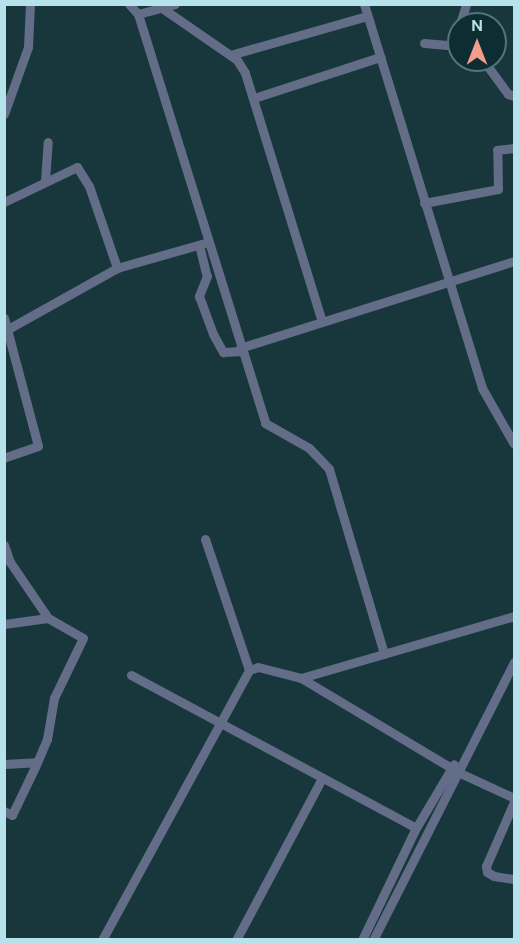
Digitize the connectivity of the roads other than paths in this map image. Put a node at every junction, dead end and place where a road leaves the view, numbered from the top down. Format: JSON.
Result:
{"nodes":[{"id":1,"x":30,"y":4,"type":"edge"},
{"id":2,"x":129,"y":4,"type":"edge"},
{"id":3,"x":175,"y":4,"type":"edge"},
{"id":4,"x":364,"y":4,"type":"edge"},
{"id":5,"x":162,"y":8,"type":"junction"},
{"id":6,"x":138,"y":14,"type":"junction"},
{"id":7,"x":367,"y":16,"type":"junction"},
{"id":8,"x":423,"y":43,"type":"dead end"},
{"id":9,"x":447,"y":45,"type":"edge"},
{"id":10,"x":230,"y":55,"type":"junction"},
{"id":11,"x":380,"y":57,"type":"junction"},
{"id":12,"x":492,"y":72,"type":"edge"},
{"id":13,"x":514,"y":96,"type":"edge"},
{"id":14,"x":254,"y":98,"type":"junction"},
{"id":15,"x":4,"y":114,"type":"edge"},
{"id":16,"x":48,"y":142,"type":"dead end"},
{"id":17,"x":514,"y":148,"type":"edge"},
{"id":18,"x":45,"y":182,"type":"junction"},
{"id":19,"x":4,"y":202,"type":"edge"},
{"id":20,"x":423,"y":203,"type":"junction"},
{"id":21,"x":203,"y":243,"type":"junction"},
{"id":22,"x":514,"y":261,"type":"edge"},
{"id":23,"x":117,"y":268,"type":"junction"},
{"id":24,"x":447,"y":281,"type":"junction"},
{"id":25,"x":4,"y":318,"type":"edge"},
{"id":26,"x":322,"y":321,"type":"junction"},
{"id":27,"x":9,"y":329,"type":"junction"},
{"id":28,"x":241,"y":350,"type":"junction"},
{"id":29,"x":514,"y":444,"type":"edge"},
{"id":30,"x":4,"y":458,"type":"edge"},
{"id":31,"x":205,"y":539,"type":"dead end"},
{"id":32,"x":4,"y":545,"type":"edge"},
{"id":33,"x":7,"y":563,"type":"edge"},
{"id":34,"x":514,"y":616,"type":"edge"},
{"id":35,"x":48,"y":618,"type":"junction"},
{"id":36,"x":4,"y":624,"type":"edge"},
{"id":37,"x":384,"y":654,"type":"junction"},
{"id":38,"x":514,"y":662,"type":"edge"},
{"id":39,"x":249,"y":670,"type":"junction"},
{"id":40,"x":131,"y":675,"type":"dead end"},
{"id":41,"x":301,"y":678,"type":"junction"},
{"id":42,"x":221,"y":722,"type":"junction"},
{"id":43,"x":462,"y":758,"type":"junction"},
{"id":44,"x":37,"y":762,"type":"junction"},
{"id":45,"x":4,"y":764,"type":"edge"},
{"id":46,"x":450,"y":767,"type":"junction"},
{"id":47,"x":460,"y":773,"type":"junction"},
{"id":48,"x":322,"y":778,"type":"junction"},
{"id":49,"x":514,"y":798,"type":"edge"},
{"id":50,"x":514,"y":802,"type":"edge"},
{"id":51,"x":4,"y":811,"type":"edge"},
{"id":52,"x":416,"y":828,"type":"junction"},
{"id":53,"x":514,"y":879,"type":"edge"},
{"id":54,"x":102,"y":939,"type":"edge"},
{"id":55,"x":236,"y":939,"type":"edge"},
{"id":56,"x":362,"y":939,"type":"edge"},
{"id":57,"x":373,"y":939,"type":"edge"}],
"edges":[{"from":1,"to":15,"type":"street"},
{"from":2,"to":6,"type":"street"},
{"from":3,"to":5,"type":"street"},
{"from":4,"to":7,"type":"street"},
{"from":5,"to":6,"type":"street"},
{"from":5,"to":10,"type":"street"},
{"from":6,"to":21,"type":"street"},
{"from":7,"to":10,"type":"street"},
{"from":7,"to":11,"type":"street"},
{"from":8,"to":9,"type":"street"},
{"from":10,"to":14,"type":"street"},
{"from":11,"to":14,"type":"street"},
{"from":11,"to":20,"type":"street"},
{"from":12,"to":13,"type":"street"},
{"from":14,"to":26,"type":"street"},
{"from":16,"to":18,"type":"street"},
{"from":17,"to":20,"type":"street"},
{"from":18,"to":19,"type":"street"},
{"from":18,"to":23,"type":"street"},
{"from":20,"to":24,"type":"street"},
{"from":21,"to":23,"type":"street"},
{"from":21,"to":28,"type":"street"},
{"from":21,"to":28,"type":"street"},
{"from":22,"to":24,"type":"street"},
{"from":23,"to":27,"type":"street"},
{"from":24,"to":26,"type":"street"},
{"from":24,"to":29,"type":"street"},
{"from":25,"to":27,"type":"street"},
{"from":26,"to":28,"type":"street"},
{"from":27,"to":30,"type":"street"},
{"from":28,"to":37,"type":"street"},
{"from":31,"to":39,"type":"street"},
{"from":32,"to":33,"type":"street"},
{"from":33,"to":35,"type":"street"},
{"from":34,"to":37,"type":"street"},
{"from":35,"to":36,"type":"street"},
{"from":35,"to":44,"type":"street"},
{"from":37,"to":41,"type":"street"},
{"from":38,"to":43,"type":"street"},
{"from":39,"to":41,"type":"street"},
{"from":39,"to":42,"type":"street"},
{"from":40,"to":42,"type":"street"},
{"from":41,"to":46,"type":"street"},
{"from":42,"to":48,"type":"street"},
{"from":42,"to":54,"type":"street"},
{"from":43,"to":46,"type":"street"},
{"from":43,"to":47,"type":"street"},
{"from":44,"to":45,"type":"street"},
{"from":44,"to":51,"type":"street"},
{"from":46,"to":47,"type":"street"},
{"from":46,"to":52,"type":"street"},
{"from":47,"to":49,"type":"street"},
{"from":47,"to":57,"type":"street"},
{"from":48,"to":52,"type":"street"},
{"from":48,"to":55,"type":"street"},
{"from":50,"to":53,"type":"street"},
{"from":52,"to":56,"type":"street"}]}
